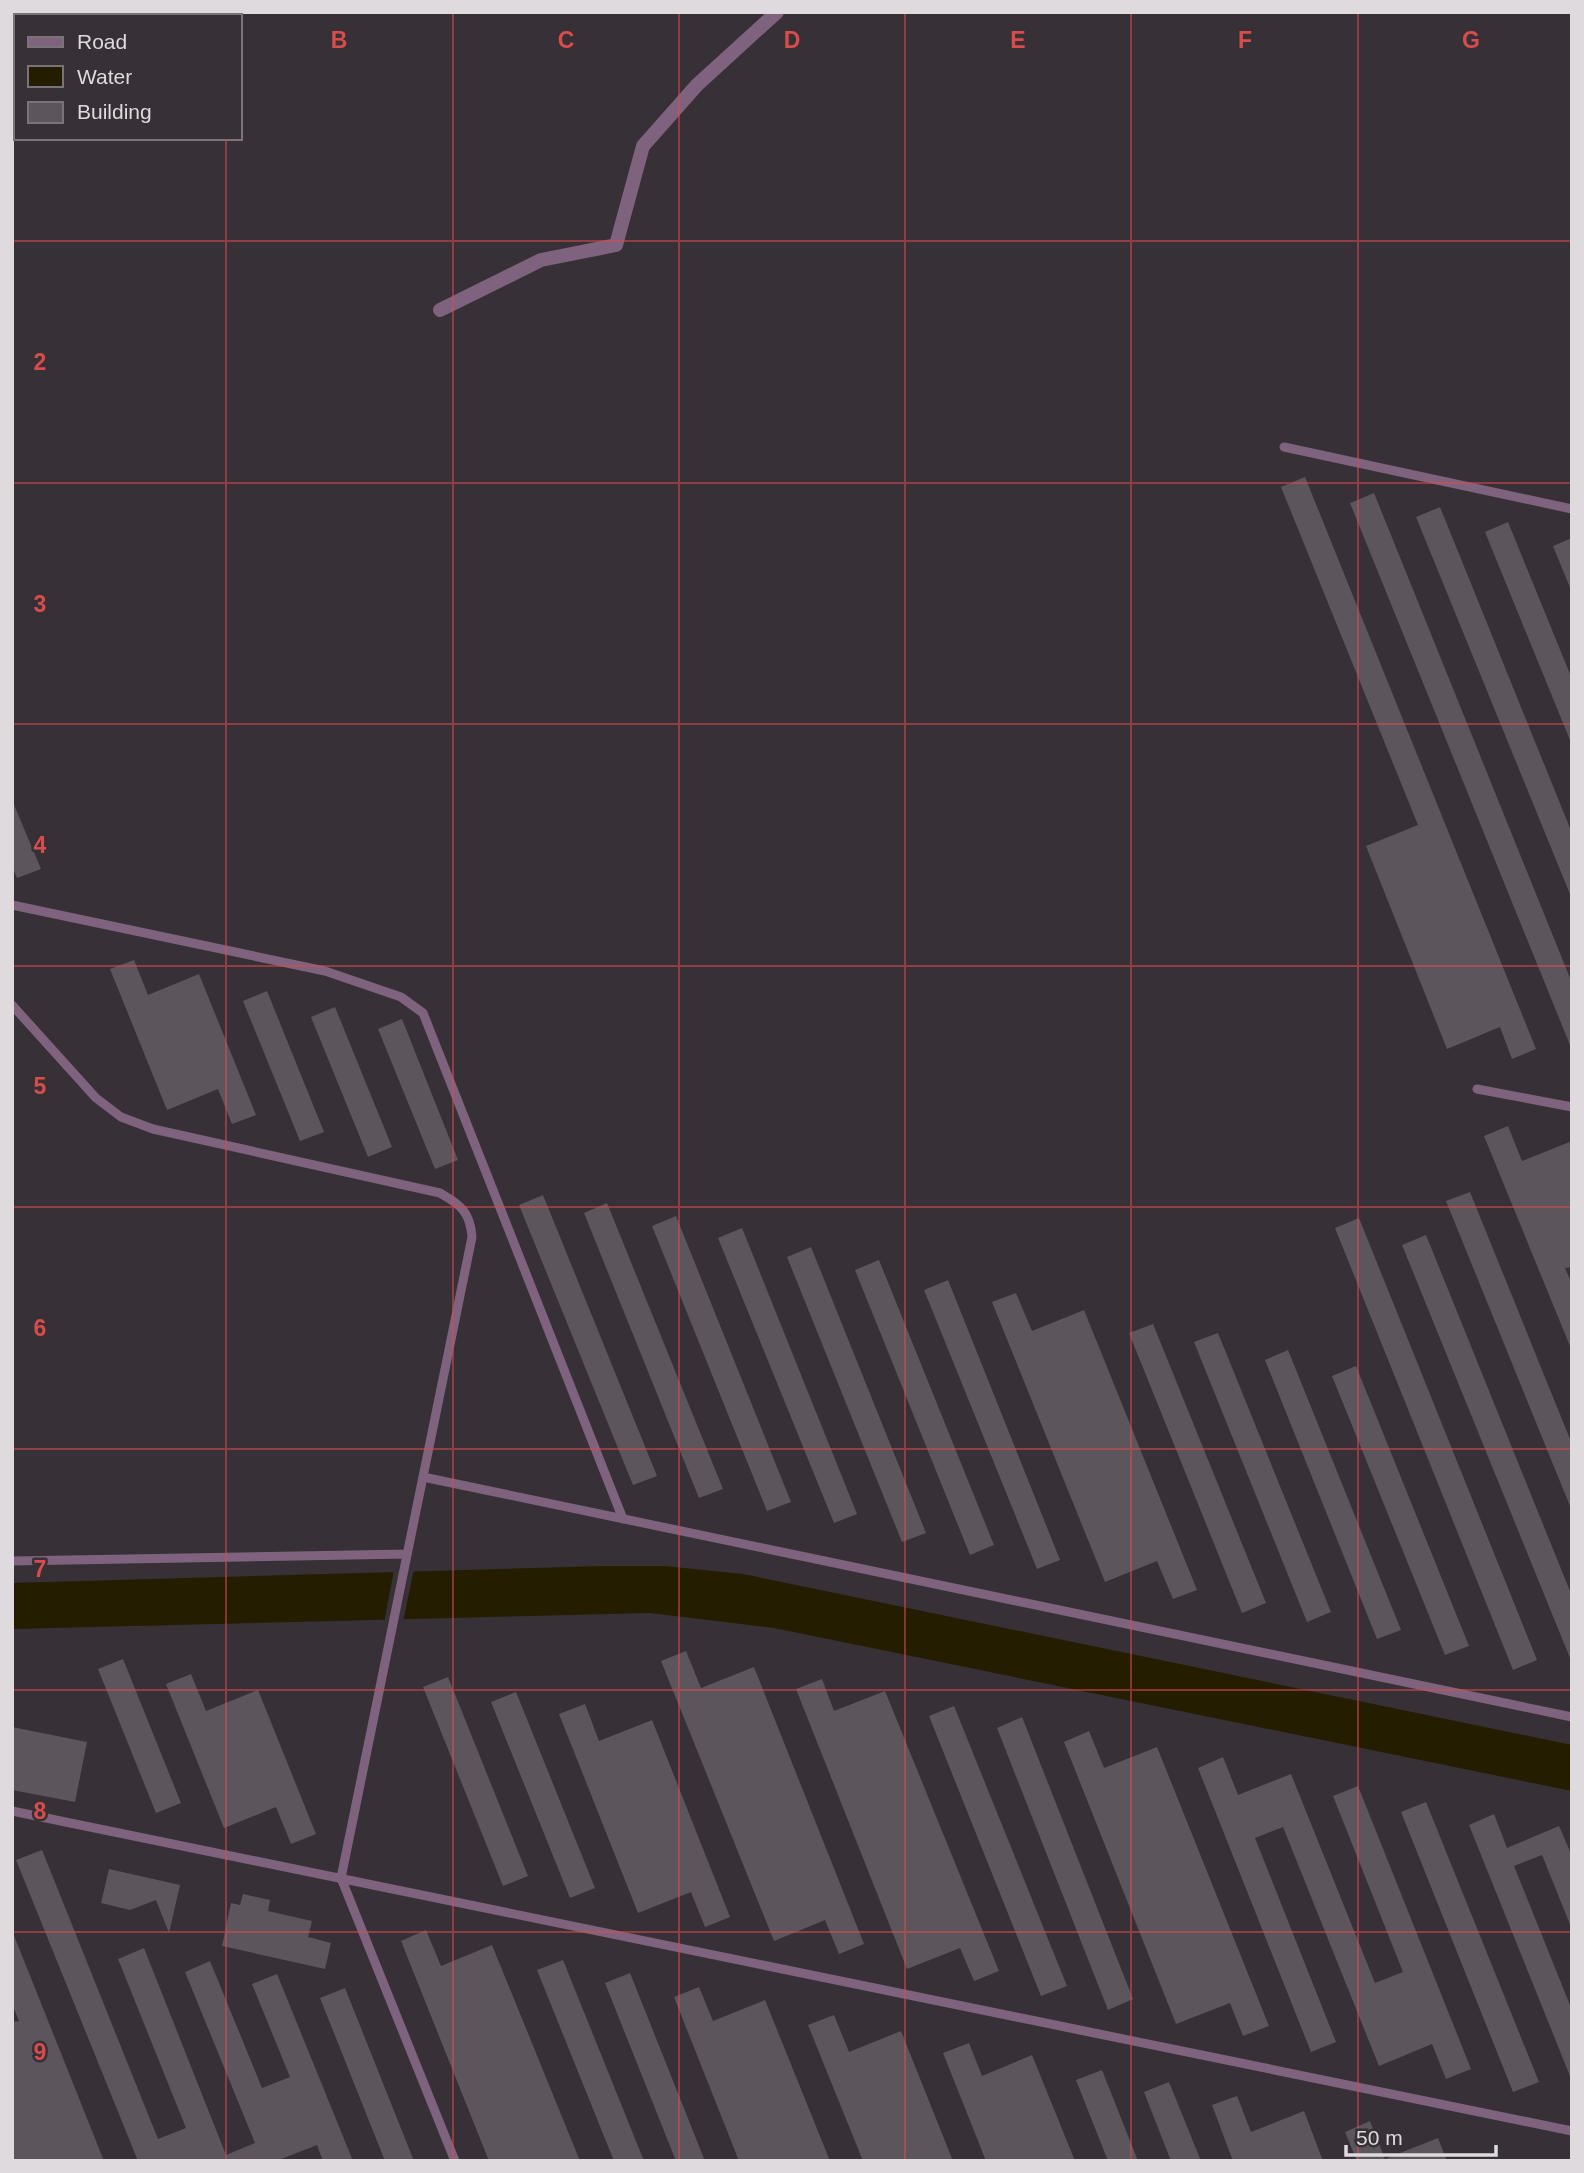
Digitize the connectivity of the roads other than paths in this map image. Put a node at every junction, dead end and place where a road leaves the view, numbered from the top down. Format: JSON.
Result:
{"nodes":[{"id":1,"x":777,"y":12,"type":"edge"},
{"id":2,"x":440,"y":310,"type":"dead end"},
{"id":3,"x":1284,"y":447,"type":"dead end"},
{"id":4,"x":1572,"y":509,"type":"edge"},
{"id":5,"x":12,"y":905,"type":"edge"},
{"id":6,"x":12,"y":1005,"type":"edge"},
{"id":7,"x":1478,"y":1089,"type":"dead end"},
{"id":8,"x":1572,"y":1107,"type":"edge"},
{"id":9,"x":424,"y":1477,"type":"junction"},
{"id":10,"x":623,"y":1519,"type":"junction"},
{"id":11,"x":407,"y":1554,"type":"junction"},
{"id":12,"x":12,"y":1562,"type":"edge"},
{"id":13,"x":1572,"y":1717,"type":"edge"},
{"id":14,"x":12,"y":1811,"type":"edge"},
{"id":15,"x":341,"y":1878,"type":"junction"},
{"id":16,"x":1572,"y":2132,"type":"edge"},
{"id":17,"x":455,"y":2161,"type":"edge"}],
"edges":[{"from":1,"to":2,"type":"street"},
{"from":3,"to":4,"type":"lane"},
{"from":5,"to":10,"type":"lane"},
{"from":6,"to":9,"type":"lane"},
{"from":7,"to":8,"type":"lane"},
{"from":9,"to":10,"type":"lane"},
{"from":9,"to":11,"type":"lane"},
{"from":10,"to":13,"type":"lane"},
{"from":11,"to":12,"type":"lane"},
{"from":11,"to":15,"type":"lane"},
{"from":14,"to":15,"type":"lane"},
{"from":15,"to":16,"type":"lane"},
{"from":15,"to":17,"type":"lane"}]}
